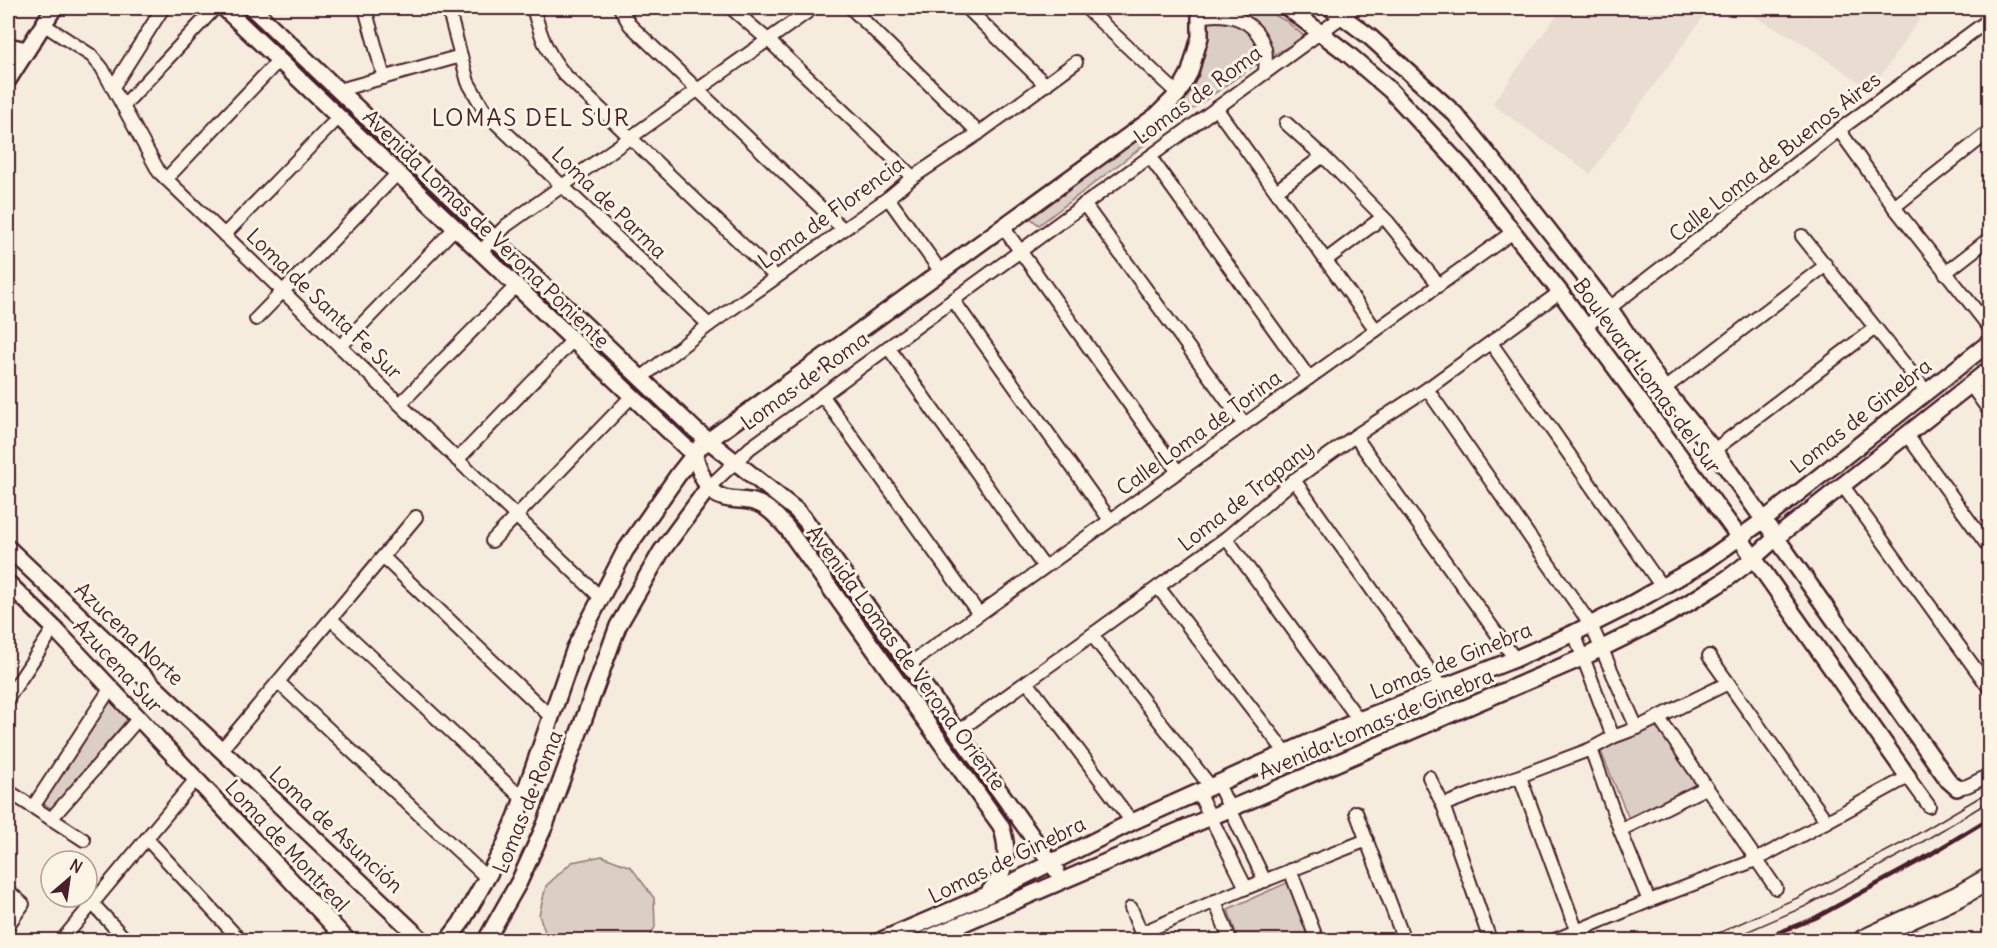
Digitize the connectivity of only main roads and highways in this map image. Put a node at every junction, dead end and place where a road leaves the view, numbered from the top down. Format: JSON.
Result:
{"nodes":[{"id":1,"x":1989,"y":878,"type":"edge"},
{"id":2,"x":1864,"y":940,"type":"edge"}],
"edges":[{"from":1,"to":2,"type":"main road"}]}
